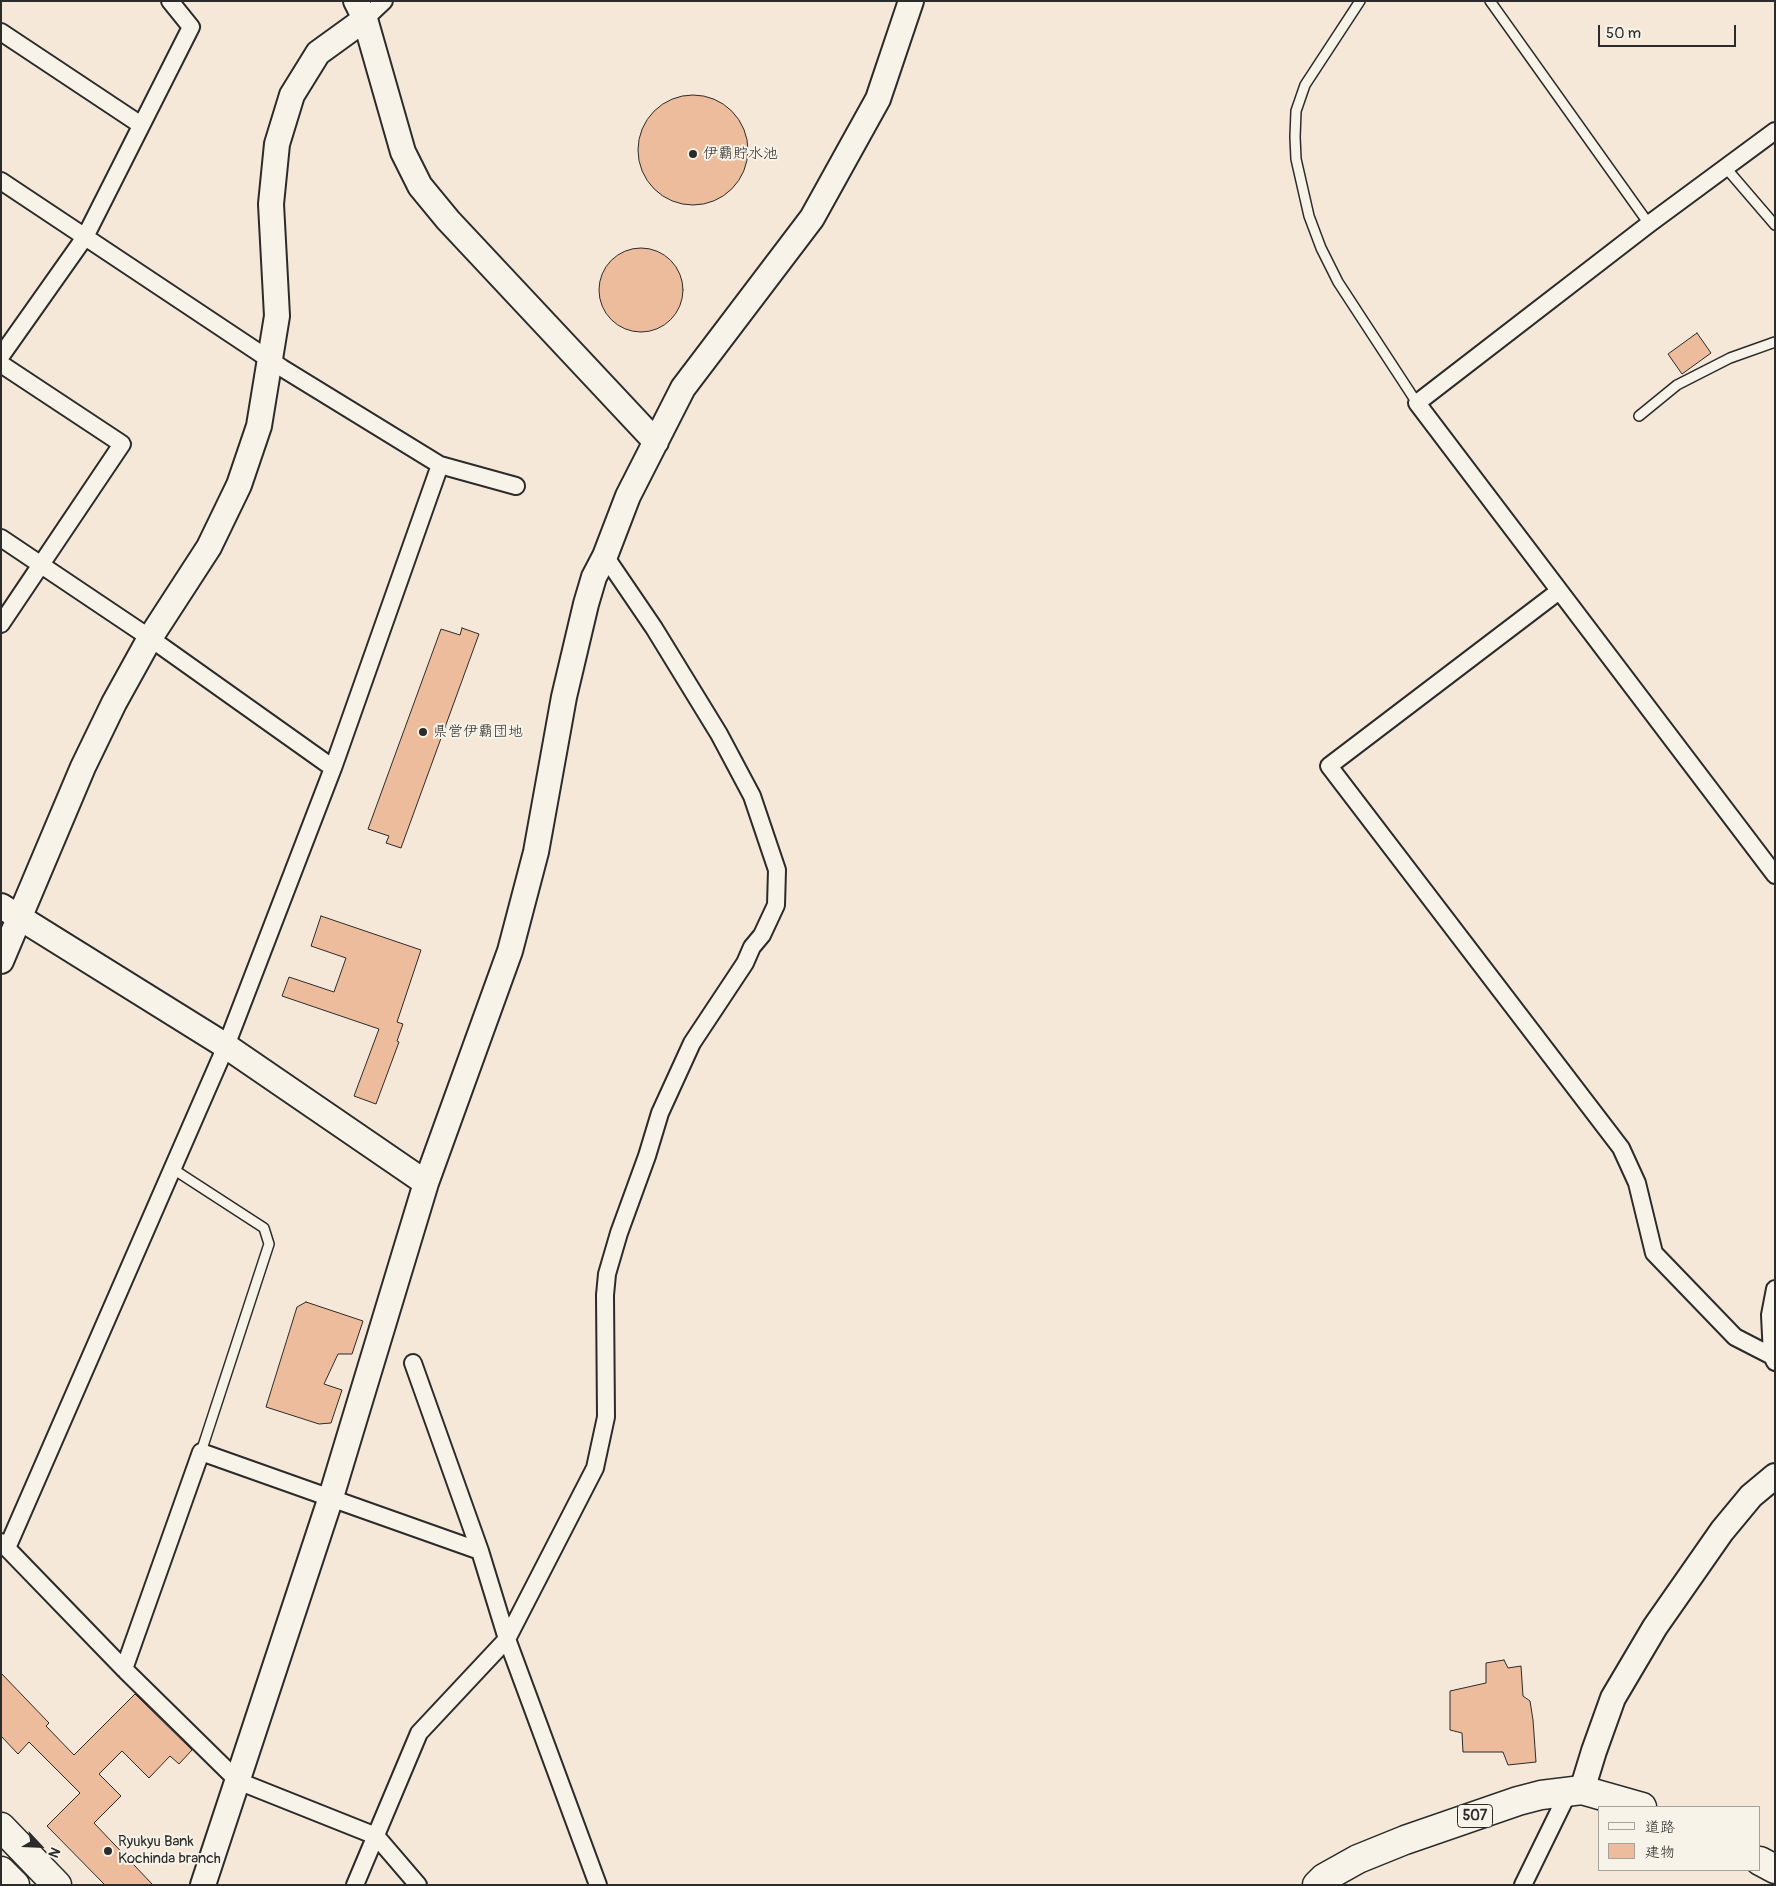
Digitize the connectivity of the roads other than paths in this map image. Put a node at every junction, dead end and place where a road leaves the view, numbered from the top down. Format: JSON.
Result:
{"nodes":[{"id":1,"x":170,"y":1,"type":"edge"},
{"id":2,"x":384,"y":1,"type":"edge"},
{"id":3,"x":912,"y":1,"type":"edge"},
{"id":4,"x":1360,"y":1,"type":"edge"},
{"id":5,"x":1490,"y":1,"type":"edge"},
{"id":6,"x":360,"y":10,"type":"edge"},
{"id":7,"x":1,"y":32,"type":"edge"},
{"id":8,"x":141,"y":125,"type":"junction"},
{"id":9,"x":1775,"y":131,"type":"edge"},
{"id":10,"x":1726,"y":168,"type":"junction"},
{"id":11,"x":1,"y":181,"type":"edge"},
{"id":12,"x":1649,"y":224,"type":"junction"},
{"id":13,"x":1775,"y":225,"type":"edge"},
{"id":14,"x":85,"y":236,"type":"junction"},
{"id":15,"x":1775,"y":342,"type":"edge"},
{"id":16,"x":1,"y":356,"type":"edge"},
{"id":17,"x":271,"y":360,"type":"junction"},
{"id":18,"x":1,"y":364,"type":"edge"},
{"id":19,"x":1417,"y":403,"type":"junction"},
{"id":20,"x":1639,"y":416,"type":"dead end"},
{"id":21,"x":656,"y":442,"type":"junction"},
{"id":22,"x":440,"y":465,"type":"junction"},
{"id":23,"x":516,"y":486,"type":"dead end"},
{"id":24,"x":1,"y":538,"type":"edge"},
{"id":25,"x":605,"y":556,"type":"junction"},
{"id":26,"x":42,"y":564,"type":"junction"},
{"id":27,"x":1559,"y":591,"type":"junction"},
{"id":28,"x":1,"y":624,"type":"edge"},
{"id":29,"x":150,"y":638,"type":"junction"},
{"id":30,"x":333,"y":768,"type":"junction"},
{"id":31,"x":1775,"y":875,"type":"edge"},
{"id":32,"x":10,"y":912,"type":"edge"},
{"id":33,"x":1,"y":961,"type":"edge"},
{"id":34,"x":226,"y":1046,"type":"junction"},
{"id":35,"x":173,"y":1168,"type":"junction"},
{"id":36,"x":426,"y":1183,"type":"junction"},
{"id":37,"x":1775,"y":1289,"type":"edge"},
{"id":38,"x":1774,"y":1359,"type":"edge"},
{"id":39,"x":412,"y":1363,"type":"dead end"},
{"id":40,"x":201,"y":1452,"type":"junction"},
{"id":41,"x":1775,"y":1476,"type":"edge"},
{"id":42,"x":331,"y":1497,"type":"junction"},
{"id":43,"x":4,"y":1545,"type":"edge"},
{"id":44,"x":480,"y":1551,"type":"junction"},
{"id":45,"x":507,"y":1639,"type":"junction"},
{"id":46,"x":124,"y":1670,"type":"junction"},
{"id":47,"x":238,"y":1782,"type":"junction"},
{"id":48,"x":1576,"y":1791,"type":"junction"},
{"id":49,"x":1638,"y":1806,"type":"edge"},
{"id":50,"x":1,"y":1827,"type":"edge"},
{"id":51,"x":376,"y":1836,"type":"junction"},
{"id":52,"x":1761,"y":1862,"type":"edge"},
{"id":53,"x":1775,"y":1869,"type":"edge"},
{"id":54,"x":1,"y":1871,"type":"edge"},
{"id":55,"x":15,"y":1885,"type":"edge"},
{"id":56,"x":57,"y":1885,"type":"edge"},
{"id":57,"x":203,"y":1885,"type":"edge"},
{"id":58,"x":355,"y":1885,"type":"edge"},
{"id":59,"x":418,"y":1885,"type":"edge"},
{"id":60,"x":598,"y":1885,"type":"edge"},
{"id":61,"x":1317,"y":1885,"type":"edge"},
{"id":62,"x":1523,"y":1885,"type":"edge"}],
"edges":[{"from":1,"to":8,"type":"street"},
{"from":2,"to":6,"type":"street"},
{"from":3,"to":21,"type":"street"},
{"from":4,"to":19,"type":"lane"},
{"from":5,"to":12,"type":"lane"},
{"from":6,"to":17,"type":"street"},
{"from":6,"to":21,"type":"street"},
{"from":7,"to":8,"type":"street"},
{"from":8,"to":14,"type":"street"},
{"from":9,"to":10,"type":"street"},
{"from":10,"to":12,"type":"street"},
{"from":10,"to":13,"type":"lane"},
{"from":11,"to":14,"type":"street"},
{"from":12,"to":19,"type":"street"},
{"from":14,"to":16,"type":"street"},
{"from":14,"to":17,"type":"street"},
{"from":15,"to":20,"type":"lane"},
{"from":17,"to":22,"type":"street"},
{"from":17,"to":29,"type":"street"},
{"from":18,"to":26,"type":"street"},
{"from":19,"to":27,"type":"street"},
{"from":21,"to":25,"type":"street"},
{"from":22,"to":23,"type":"street"},
{"from":22,"to":30,"type":"street"},
{"from":24,"to":26,"type":"street"},
{"from":25,"to":36,"type":"street"},
{"from":25,"to":45,"type":"street"},
{"from":26,"to":28,"type":"street"},
{"from":26,"to":29,"type":"street"},
{"from":27,"to":31,"type":"street"},
{"from":27,"to":38,"type":"street"},
{"from":29,"to":30,"type":"street"},
{"from":29,"to":32,"type":"street"},
{"from":30,"to":34,"type":"street"},
{"from":32,"to":33,"type":"street"},
{"from":32,"to":34,"type":"street"},
{"from":34,"to":35,"type":"street"},
{"from":34,"to":36,"type":"street"},
{"from":35,"to":40,"type":"lane"},
{"from":35,"to":43,"type":"street"},
{"from":36,"to":42,"type":"street"},
{"from":37,"to":38,"type":"street"},
{"from":39,"to":44,"type":"street"},
{"from":40,"to":42,"type":"street"},
{"from":40,"to":46,"type":"street"},
{"from":41,"to":48,"type":"street"},
{"from":42,"to":44,"type":"street"},
{"from":42,"to":47,"type":"street"},
{"from":43,"to":46,"type":"street"},
{"from":44,"to":45,"type":"street"},
{"from":45,"to":51,"type":"street"},
{"from":45,"to":60,"type":"street"},
{"from":46,"to":47,"type":"street"},
{"from":47,"to":51,"type":"street"},
{"from":47,"to":57,"type":"street"},
{"from":48,"to":49,"type":"highway","number":"507"},
{"from":48,"to":61,"type":"highway","number":"507"},
{"from":48,"to":62,"type":"street"},
{"from":50,"to":56,"type":"highway"},
{"from":51,"to":58,"type":"street"},
{"from":51,"to":59,"type":"street"},
{"from":52,"to":53,"type":"highway"},
{"from":54,"to":55,"type":"highway"}]}
